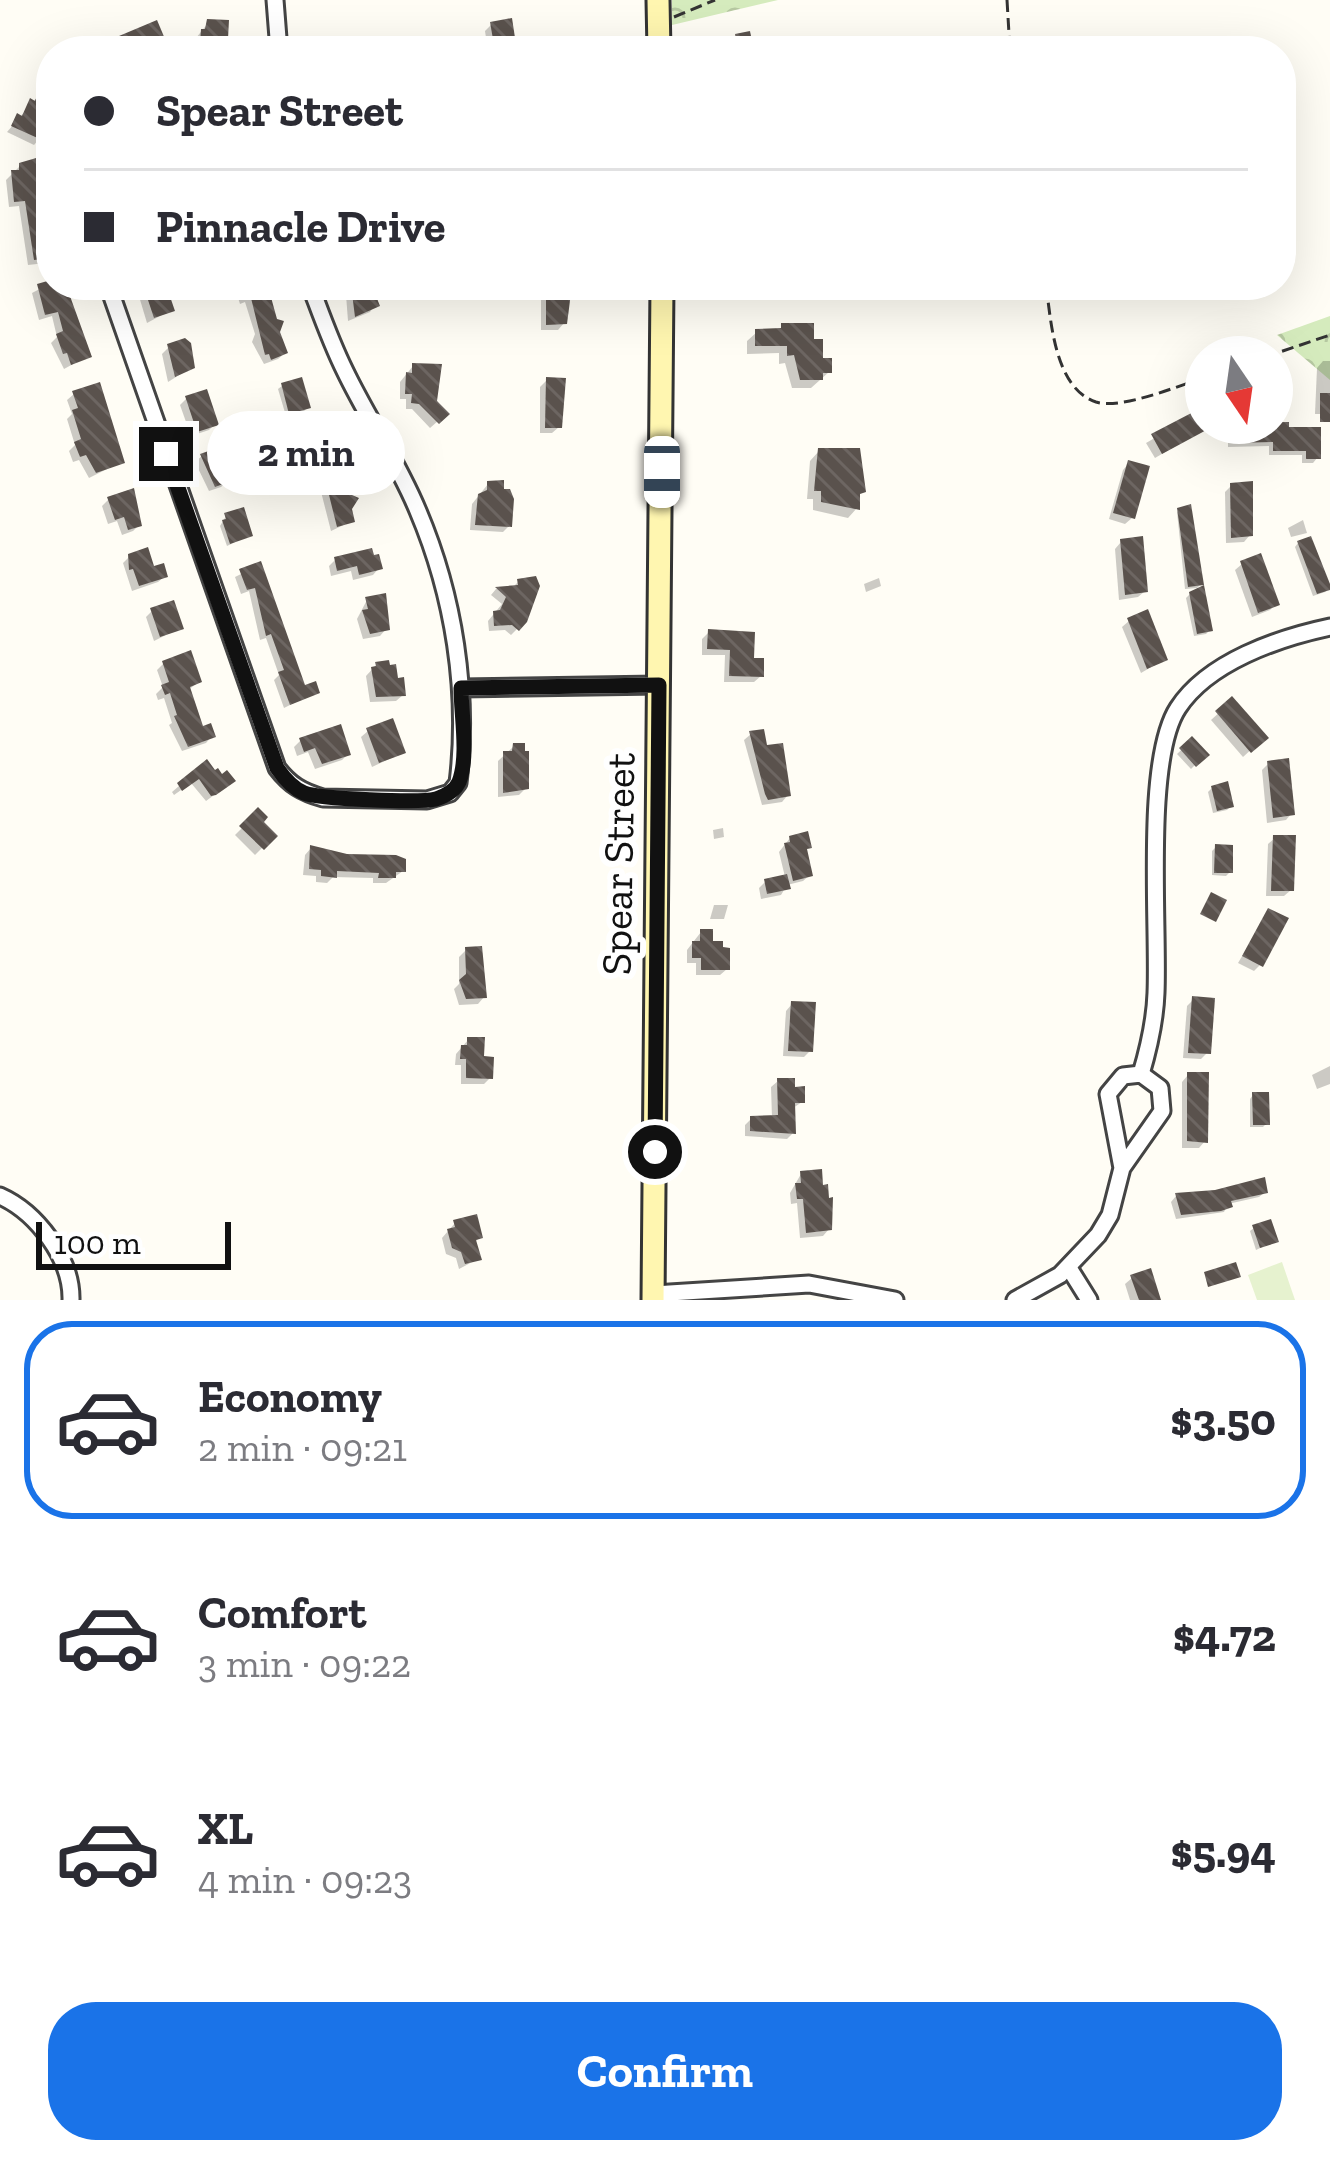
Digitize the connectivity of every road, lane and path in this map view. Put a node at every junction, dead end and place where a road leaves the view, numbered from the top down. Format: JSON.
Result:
{"nodes":[{"id":1,"x":275,"y":0,"type":"edge"},
{"id":2,"x":658,"y":0,"type":"edge"},
{"id":3,"x":715,"y":0,"type":"edge"},
{"id":4,"x":1007,"y":0,"type":"edge"},
{"id":5,"x":674,"y":17,"type":"dead end"},
{"id":6,"x":277,"y":36,"type":"edge"},
{"id":7,"x":659,"y":36,"type":"edge"},
{"id":8,"x":1009,"y":36,"type":"edge"},
{"id":9,"x":113,"y":300,"type":"edge"},
{"id":10,"x":316,"y":300,"type":"edge"},
{"id":11,"x":662,"y":300,"type":"edge"},
{"id":12,"x":1048,"y":300,"type":"edge"},
{"id":13,"x":1330,"y":335,"type":"edge"},
{"id":14,"x":1293,"y":348,"type":"edge"},
{"id":15,"x":1185,"y":383,"type":"edge"},
{"id":16,"x":1330,"y":627,"type":"edge"},
{"id":17,"x":659,"y":685,"type":"junction"},
{"id":18,"x":461,"y":688,"type":"junction"},
{"id":19,"x":1141,"y":1074,"type":"junction"},
{"id":20,"x":1122,"y":1168,"type":"junction"},
{"id":21,"x":0,"y":1196,"type":"edge"},
{"id":22,"x":1069,"y":1268,"type":"junction"},
{"id":23,"x":654,"y":1297,"type":"edge"},
{"id":24,"x":71,"y":1300,"type":"edge"},
{"id":25,"x":895,"y":1300,"type":"edge"},
{"id":26,"x":1015,"y":1300,"type":"edge"},
{"id":27,"x":1089,"y":1300,"type":"edge"}],
"edges":[{"from":1,"to":6,"type":"street"},
{"from":2,"to":7,"type":"main road"},
{"from":3,"to":5,"type":"path"},
{"from":4,"to":8,"type":"path"},
{"from":9,"to":18,"type":"street"},
{"from":10,"to":18,"type":"street"},
{"from":11,"to":17,"type":"main road","name":"Spear Street"},
{"from":12,"to":15,"type":"path"},
{"from":13,"to":14,"type":"path"},
{"from":16,"to":19,"type":"street"},
{"from":17,"to":18,"type":"street"},
{"from":17,"to":23,"type":"main road","name":"Spear Street"},
{"from":19,"to":20,"type":"street"},
{"from":19,"to":20,"type":"street"},
{"from":20,"to":22,"type":"street"},
{"from":21,"to":24,"type":"street"},
{"from":22,"to":26,"type":"street"},
{"from":22,"to":27,"type":"street"},
{"from":23,"to":25,"type":"street"}]}
